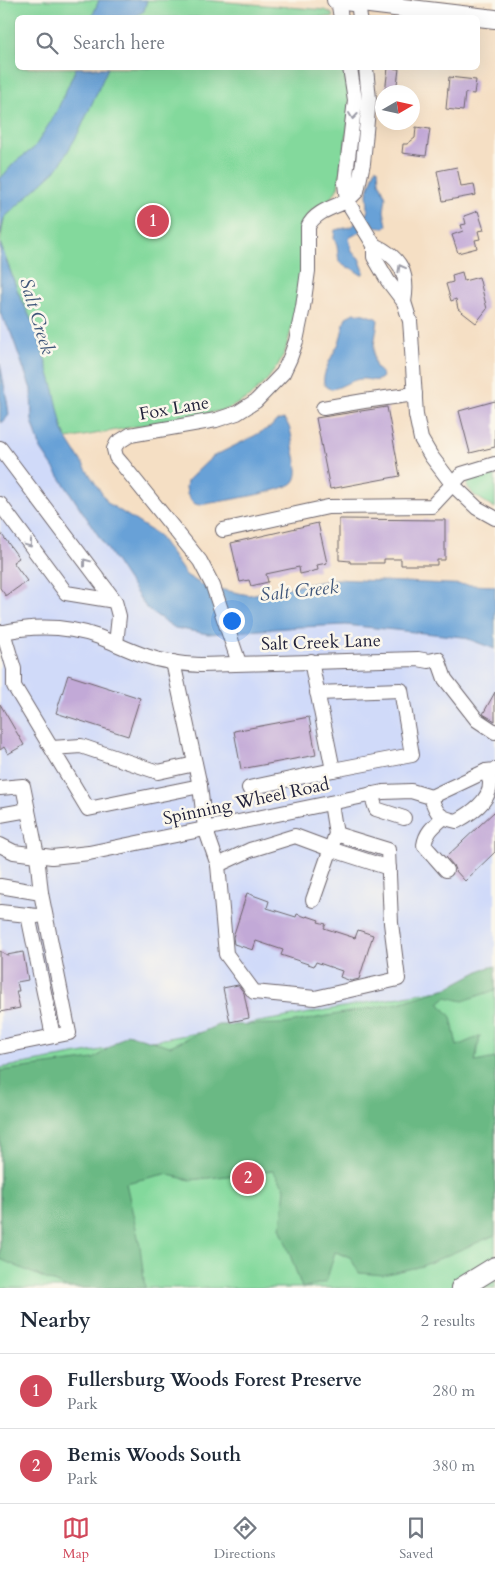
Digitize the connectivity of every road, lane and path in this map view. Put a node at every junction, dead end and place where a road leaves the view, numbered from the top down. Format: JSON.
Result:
{"nodes":[{"id":1,"x":348,"y":3,"type":"edge"},
{"id":2,"x":440,"y":6,"type":"edge"},
{"id":3,"x":342,"y":15,"type":"edge"},
{"id":4,"x":478,"y":15,"type":"edge"},
{"id":5,"x":480,"y":15,"type":"edge"},
{"id":6,"x":495,"y":19,"type":"edge"},
{"id":7,"x":350,"y":70,"type":"edge"},
{"id":8,"x":366,"y":70,"type":"edge"},
{"id":9,"x":347,"y":200,"type":"junction"},
{"id":10,"x":415,"y":394,"type":"junction"},
{"id":11,"x":323,"y":408,"type":"dead end"},
{"id":12,"x":0,"y":448,"type":"edge"},
{"id":13,"x":495,"y":464,"type":"edge"},
{"id":14,"x":453,"y":484,"type":"junction"},
{"id":15,"x":0,"y":504,"type":"edge"},
{"id":16,"x":495,"y":518,"type":"edge"},
{"id":17,"x":224,"y":530,"type":"dead end"},
{"id":18,"x":115,"y":601,"type":"junction"},
{"id":19,"x":2,"y":632,"type":"edge"},
{"id":20,"x":116,"y":644,"type":"junction"},
{"id":21,"x":311,"y":661,"type":"junction"},
{"id":22,"x":173,"y":662,"type":"junction"},
{"id":23,"x":239,"y":663,"type":"junction"},
{"id":24,"x":317,"y":692,"type":"junction"},
{"id":25,"x":495,"y":732,"type":"edge"},
{"id":26,"x":52,"y":748,"type":"junction"},
{"id":27,"x":195,"y":764,"type":"junction"},
{"id":28,"x":333,"y":770,"type":"junction"},
{"id":29,"x":491,"y":771,"type":"edge"},
{"id":30,"x":200,"y":786,"type":"junction"},
{"id":31,"x":0,"y":788,"type":"edge"},
{"id":32,"x":250,"y":788,"type":"dead end"},
{"id":33,"x":371,"y":794,"type":"junction"},
{"id":34,"x":431,"y":797,"type":"junction"},
{"id":35,"x":331,"y":802,"type":"junction"},
{"id":36,"x":28,"y":810,"type":"junction"},
{"id":37,"x":0,"y":815,"type":"edge"},
{"id":38,"x":404,"y":818,"type":"dead end"},
{"id":39,"x":443,"y":818,"type":"junction"},
{"id":40,"x":205,"y":828,"type":"junction"},
{"id":41,"x":336,"y":834,"type":"junction"},
{"id":42,"x":0,"y":846,"type":"edge"},
{"id":43,"x":330,"y":849,"type":"junction"},
{"id":44,"x":37,"y":855,"type":"junction"},
{"id":45,"x":218,"y":865,"type":"junction"},
{"id":46,"x":389,"y":868,"type":"junction"},
{"id":47,"x":446,"y":870,"type":"dead end"},
{"id":48,"x":0,"y":886,"type":"edge"},
{"id":49,"x":42,"y":894,"type":"junction"},
{"id":50,"x":313,"y":900,"type":"dead end"},
{"id":51,"x":0,"y":912,"type":"edge"},
{"id":52,"x":28,"y":915,"type":"junction"},
{"id":53,"x":46,"y":917,"type":"junction"},
{"id":54,"x":54,"y":1036,"type":"junction"},
{"id":55,"x":0,"y":1047,"type":"edge"},
{"id":56,"x":495,"y":1267,"type":"edge"},
{"id":57,"x":460,"y":1288,"type":"edge"}],
"edges":[{"from":1,"to":2,"type":"main road"},
{"from":1,"to":3,"type":"street"},
{"from":2,"to":4,"type":"main road"},
{"from":5,"to":6,"type":"main road"},
{"from":7,"to":9,"type":"street","one_way":true},
{"from":8,"to":9,"type":"street"},
{"from":9,"to":10,"type":"street"},
{"from":9,"to":23,"type":"street","name":"Fox Lane"},
{"from":10,"to":11,"type":"street"},
{"from":10,"to":14,"type":"street"},
{"from":18,"to":12,"type":"street","one_way":true},
{"from":13,"to":14,"type":"street"},
{"from":14,"to":16,"type":"street"},
{"from":14,"to":17,"type":"street"},
{"from":15,"to":18,"type":"street","one_way":true},
{"from":18,"to":20,"type":"street"},
{"from":19,"to":20,"type":"street","name":"Salt Creek Lane"},
{"from":19,"to":26,"type":"street"},
{"from":20,"to":22,"type":"street","name":"Salt Creek Lane"},
{"from":21,"to":23,"type":"street","name":"Salt Creek Lane"},
{"from":21,"to":24,"type":"street"},
{"from":21,"to":25,"type":"street","name":"Salt Creek Lane"},
{"from":22,"to":23,"type":"street","name":"Salt Creek Lane"},
{"from":22,"to":27,"type":"street"},
{"from":24,"to":28,"type":"street"},
{"from":24,"to":28,"type":"street"},
{"from":26,"to":27,"type":"street"},
{"from":26,"to":30,"type":"street"},
{"from":27,"to":30,"type":"street"},
{"from":28,"to":32,"type":"street"},
{"from":29,"to":34,"type":"street"},
{"from":29,"to":39,"type":"street"},
{"from":30,"to":40,"type":"street"},
{"from":31,"to":36,"type":"street"},
{"from":33,"to":34,"type":"street","name":"Spinning Wheel Road"},
{"from":33,"to":35,"type":"street","name":"Spinning Wheel Road"},
{"from":33,"to":38,"type":"street"},
{"from":34,"to":39,"type":"street"},
{"from":35,"to":40,"type":"street","name":"Spinning Wheel Road"},
{"from":35,"to":41,"type":"street"},
{"from":36,"to":37,"type":"street"},
{"from":36,"to":44,"type":"street"},
{"from":39,"to":47,"type":"street"},
{"from":40,"to":44,"type":"street","name":"Spinning Wheel Road"},
{"from":40,"to":45,"type":"street"},
{"from":41,"to":43,"type":"street"},
{"from":41,"to":46,"type":"street"},
{"from":42,"to":44,"type":"street","name":"Spinning Wheel Road"},
{"from":43,"to":45,"type":"street"},
{"from":43,"to":46,"type":"street"},
{"from":43,"to":50,"type":"street"},
{"from":44,"to":49,"type":"street"},
{"from":45,"to":46,"type":"street"},
{"from":48,"to":49,"type":"street"},
{"from":49,"to":53,"type":"street"},
{"from":51,"to":52,"type":"street"},
{"from":52,"to":53,"type":"street"},
{"from":52,"to":54,"type":"street"},
{"from":53,"to":54,"type":"street"},
{"from":54,"to":55,"type":"street"},
{"from":56,"to":57,"type":"highway"}]}
